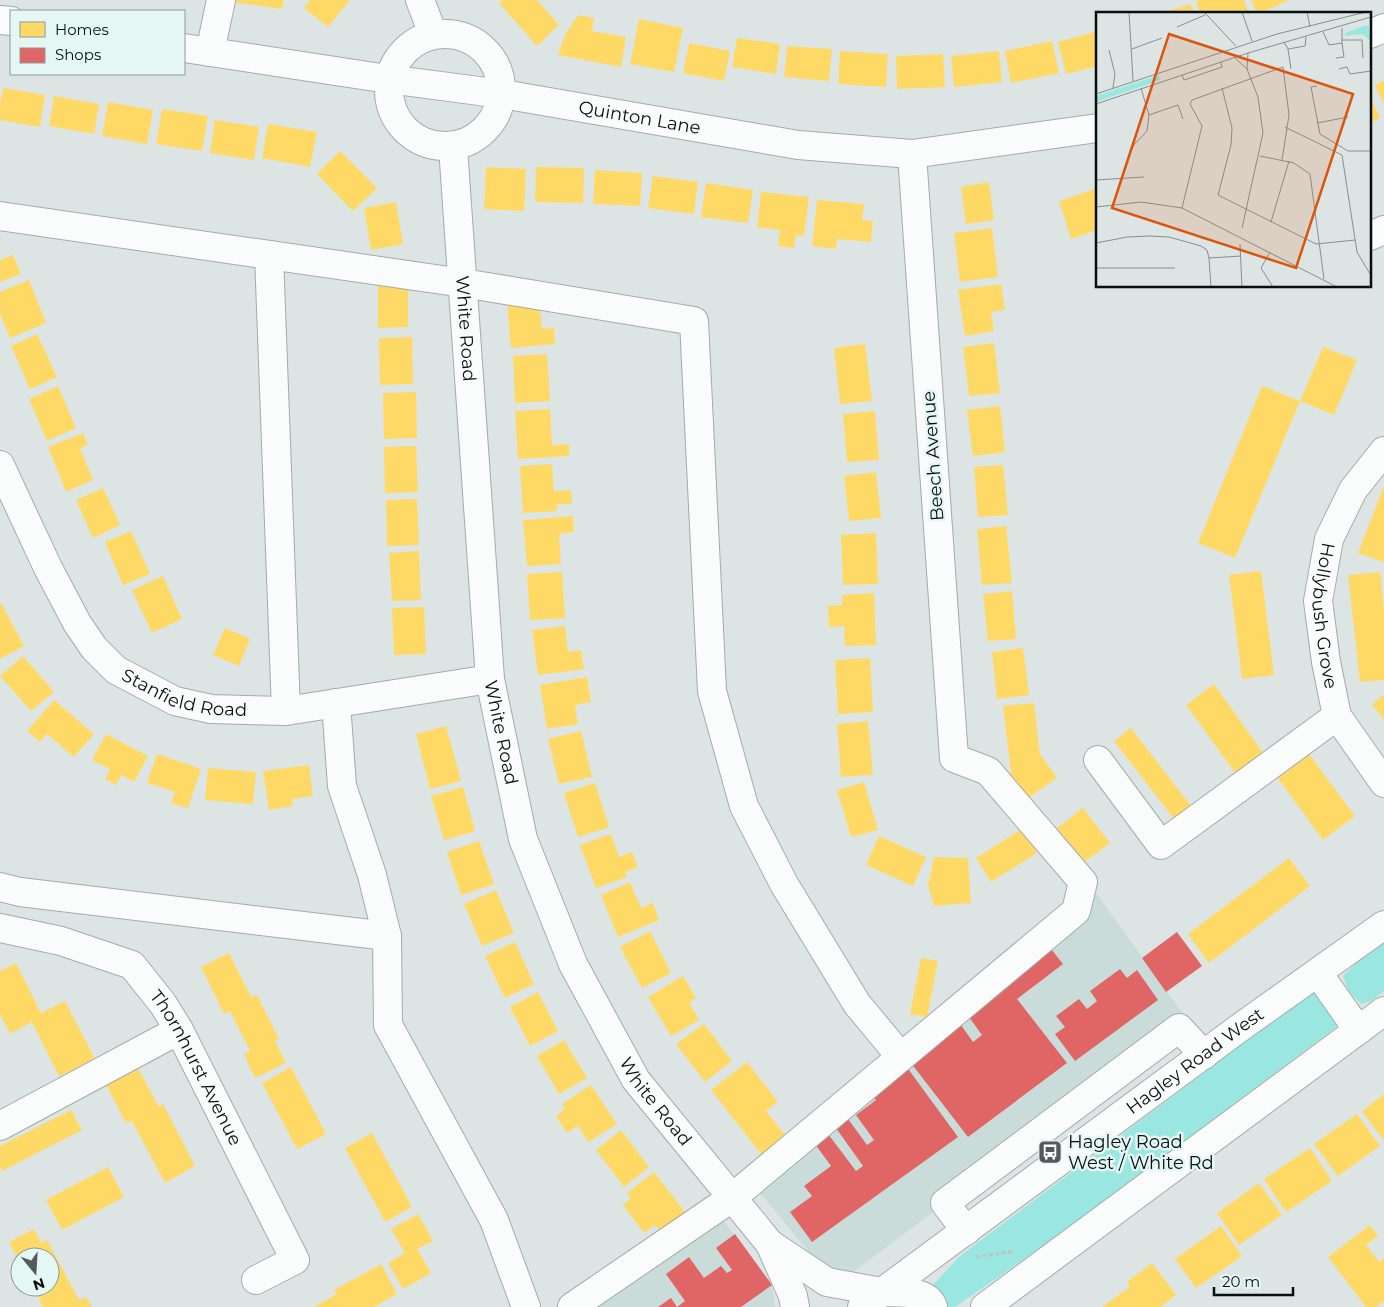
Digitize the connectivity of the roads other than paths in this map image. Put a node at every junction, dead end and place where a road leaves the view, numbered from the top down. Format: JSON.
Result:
{"nodes":[{"id":1,"x":221,"y":0,"type":"edge"},
{"id":2,"x":420,"y":0,"type":"edge"},
{"id":3,"x":1384,"y":28,"type":"edge"},
{"id":4,"x":1372,"y":33,"type":"edge"},
{"id":5,"x":433,"y":34,"type":"junction"},
{"id":6,"x":197,"y":50,"type":"edge"},
{"id":7,"x":388,"y":79,"type":"junction"},
{"id":8,"x":502,"y":94,"type":"junction"},
{"id":9,"x":1096,"y":128,"type":"edge"},
{"id":10,"x":453,"y":147,"type":"junction"},
{"id":11,"x":912,"y":154,"type":"junction"},
{"id":12,"x":0,"y":216,"type":"edge"},
{"id":13,"x":1384,"y":230,"type":"edge"},
{"id":14,"x":1372,"y":235,"type":"edge"},
{"id":15,"x":269,"y":255,"type":"junction"},
{"id":16,"x":462,"y":283,"type":"junction"},
{"id":17,"x":1384,"y":451,"type":"edge"},
{"id":18,"x":0,"y":465,"type":"edge"},
{"id":19,"x":490,"y":679,"type":"junction"},
{"id":20,"x":336,"y":703,"type":"junction"},
{"id":21,"x":286,"y":710,"type":"junction"},
{"id":22,"x":1337,"y":716,"type":"junction"},
{"id":23,"x":1098,"y":760,"type":"dead end"},
{"id":24,"x":1384,"y":783,"type":"edge"},
{"id":25,"x":0,"y":887,"type":"edge"},
{"id":26,"x":1384,"y":925,"type":"edge"},
{"id":27,"x":0,"y":928,"type":"edge"},
{"id":28,"x":387,"y":936,"type":"junction"},
{"id":29,"x":1318,"y":973,"type":"junction"},
{"id":30,"x":1384,"y":1011,"type":"edge"},
{"id":31,"x":179,"y":1030,"type":"junction"},
{"id":32,"x":1358,"y":1030,"type":"junction"},
{"id":33,"x":1204,"y":1055,"type":"junction"},
{"id":34,"x":901,"y":1057,"type":"junction"},
{"id":35,"x":0,"y":1126,"type":"edge"},
{"id":36,"x":733,"y":1197,"type":"junction"},
{"id":37,"x":966,"y":1231,"type":"junction"},
{"id":38,"x":770,"y":1244,"type":"junction"},
{"id":39,"x":256,"y":1280,"type":"dead end"},
{"id":40,"x":872,"y":1299,"type":"edge"},
{"id":41,"x":526,"y":1307,"type":"edge"},
{"id":42,"x":572,"y":1307,"type":"edge"},
{"id":43,"x":795,"y":1307,"type":"edge"},
{"id":44,"x":933,"y":1307,"type":"edge"},
{"id":45,"x":986,"y":1307,"type":"edge"}],
"edges":[{"from":1,"to":6,"type":"main road"},
{"from":2,"to":5,"type":"main road"},
{"from":3,"to":4,"type":"main road"},
{"from":5,"to":7,"type":"main road"},
{"from":5,"to":8,"type":"main road"},
{"from":6,"to":7,"type":"main road","name":"Quinton Lane"},
{"from":7,"to":8,"type":"main road","name":"Quinton Lane"},
{"from":7,"to":10,"type":"main road"},
{"from":8,"to":10,"type":"main road"},
{"from":8,"to":11,"type":"main road","name":"Quinton Lane"},
{"from":9,"to":11,"type":"main road","name":"Quinton Lane"},
{"from":10,"to":16,"type":"main road","name":"White Road"},
{"from":11,"to":34,"type":"main road","name":"Beech Avenue"},
{"from":12,"to":15,"type":"main road"},
{"from":13,"to":14,"type":"main road"},
{"from":15,"to":16,"type":"main road"},
{"from":15,"to":21,"type":"main road"},
{"from":16,"to":19,"type":"main road","name":"White Road"},
{"from":16,"to":34,"type":"main road"},
{"from":17,"to":22,"type":"main road","name":"Hollybush Grove"},
{"from":18,"to":21,"type":"main road","name":"Stanfield Road"},
{"from":19,"to":20,"type":"main road","name":"Stanfield Road"},
{"from":19,"to":36,"type":"main road","name":"White Road"},
{"from":20,"to":21,"type":"main road","name":"Stanfield Road"},
{"from":20,"to":28,"type":"main road"},
{"from":22,"to":23,"type":"main road"},
{"from":22,"to":24,"type":"main road","name":"Hollybush Grove"},
{"from":25,"to":28,"type":"main road"},
{"from":26,"to":29,"type":"main road","name":"Hagley Road West"},
{"from":27,"to":31,"type":"main road","name":"Thornhurst Avenue"},
{"from":28,"to":41,"type":"main road"},
{"from":29,"to":32,"type":"main road"},
{"from":29,"to":33,"type":"main road","name":"Hagley Road West"},
{"from":30,"to":32,"type":"main road"},
{"from":31,"to":35,"type":"main road"},
{"from":31,"to":39,"type":"main road","name":"Thornhurst Avenue"},
{"from":32,"to":45,"type":"main road"},
{"from":33,"to":37,"type":"main road","name":"Hagley Road West"},
{"from":33,"to":37,"type":"main road"},
{"from":34,"to":36,"type":"main road"},
{"from":36,"to":38,"type":"main road","name":"White Road"},
{"from":36,"to":42,"type":"main road"},
{"from":37,"to":40,"type":"main road","name":"Hagley Road West"},
{"from":38,"to":40,"type":"main road","name":"White Road"},
{"from":38,"to":43,"type":"main road","name":"White Road"},
{"from":40,"to":44,"type":"main road","name":"White Road"}]}
